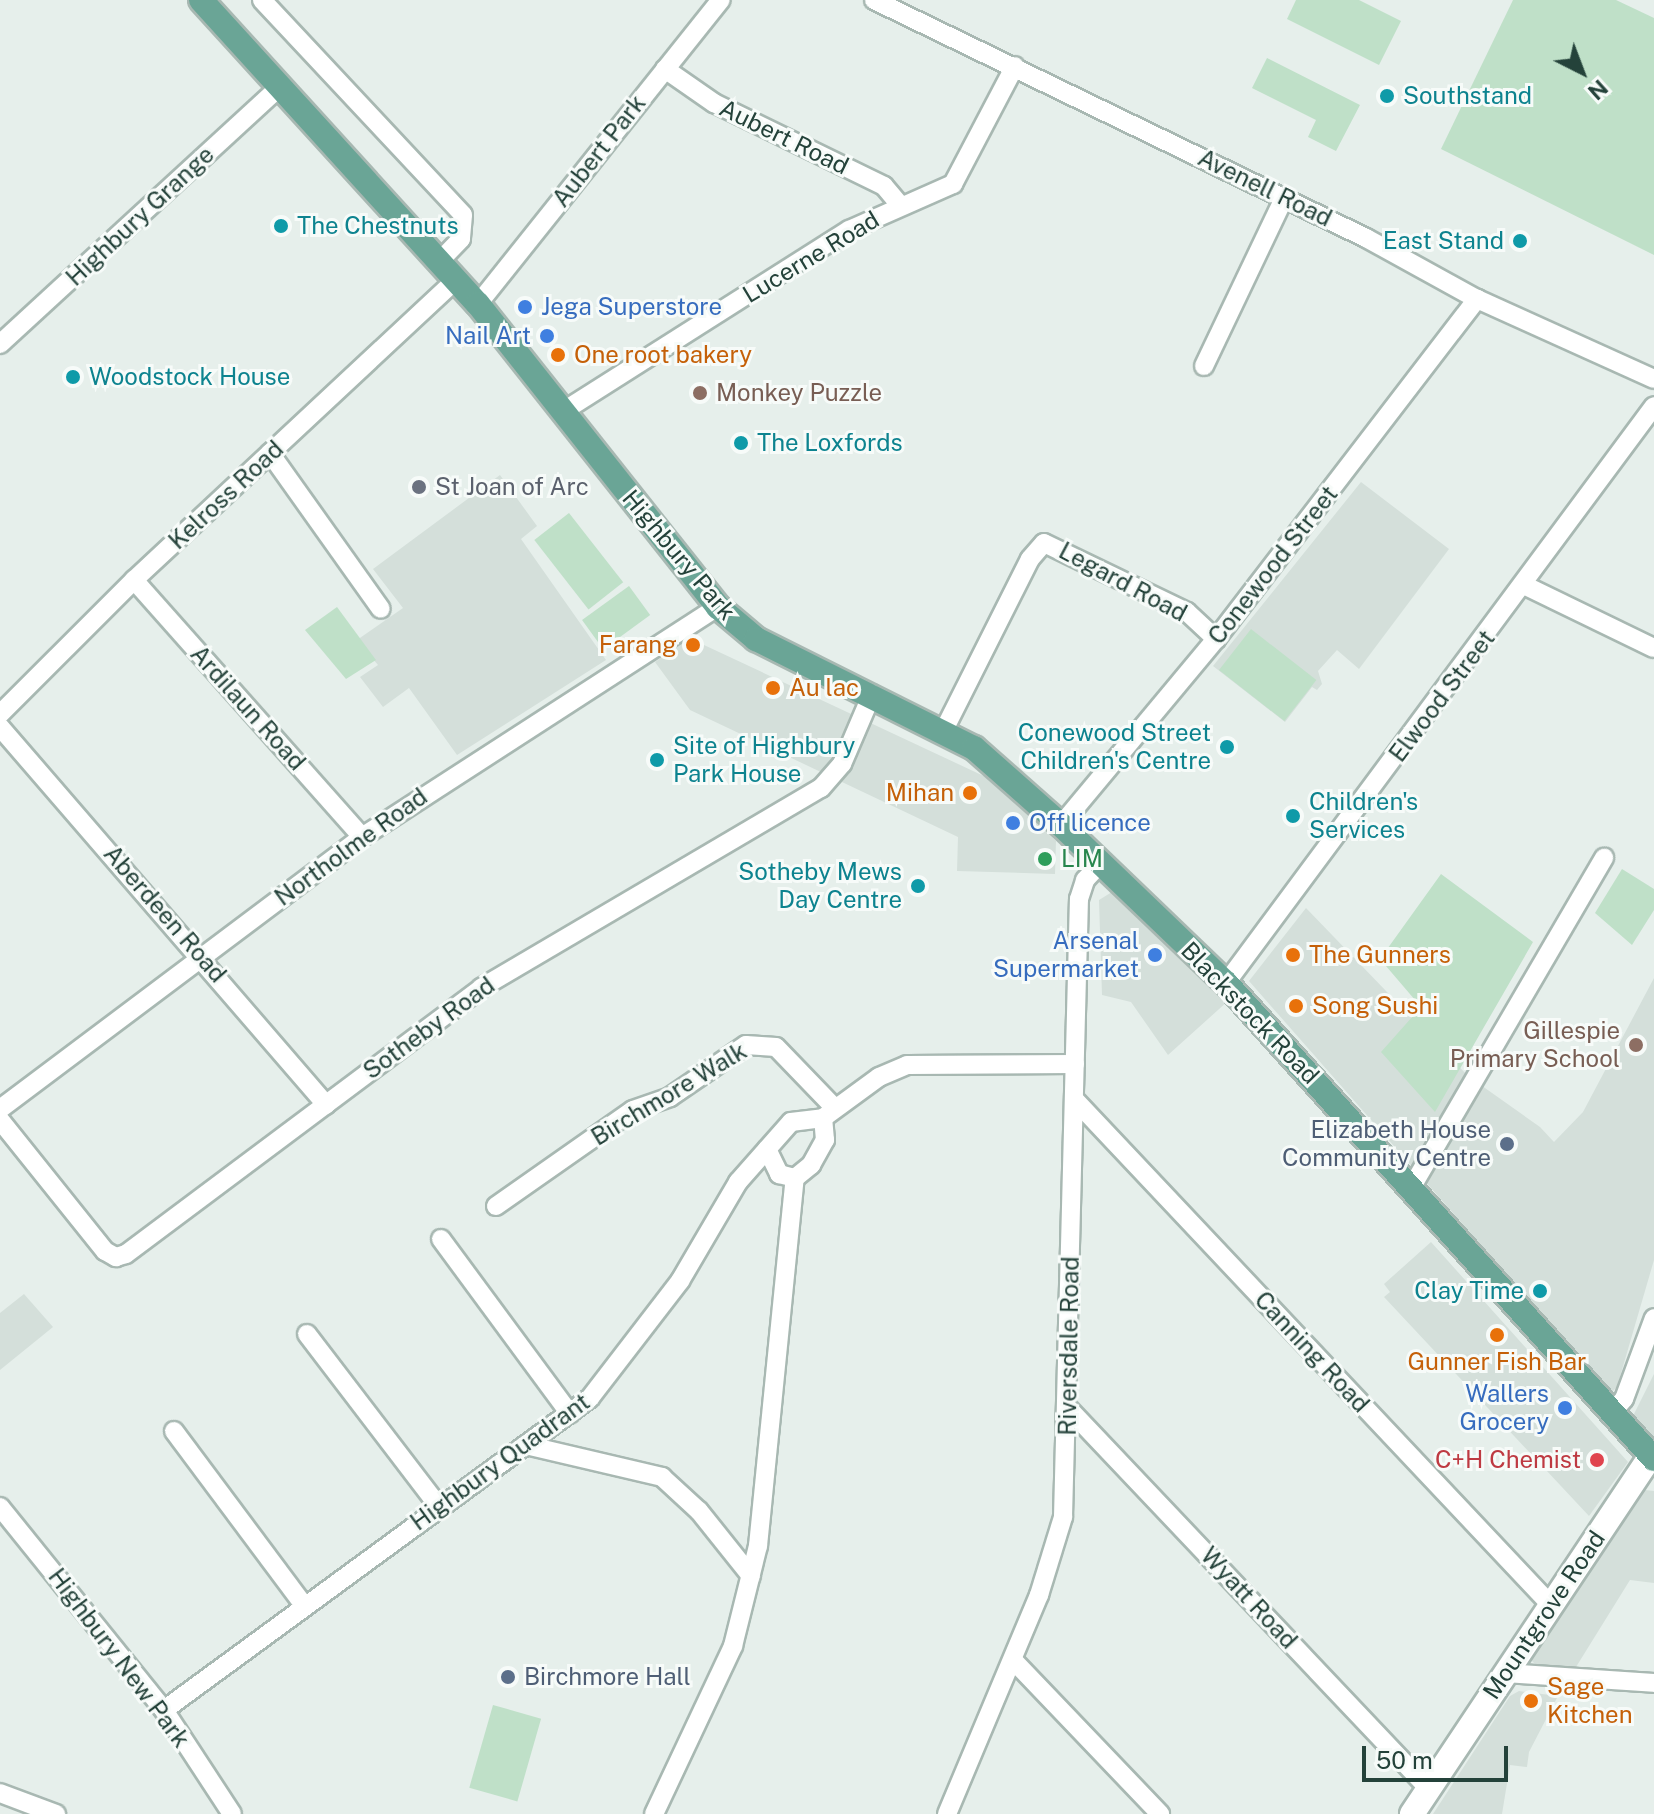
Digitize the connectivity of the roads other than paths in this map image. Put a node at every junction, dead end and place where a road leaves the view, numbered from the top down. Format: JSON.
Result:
{"nodes":[{"id":1,"x":201,"y":0,"type":"edge"},
{"id":2,"x":262,"y":0,"type":"edge"},
{"id":3,"x":721,"y":0,"type":"edge"},
{"id":4,"x":874,"y":0,"type":"edge"},
{"id":5,"x":1015,"y":66,"type":"junction"},
{"id":6,"x":665,"y":69,"type":"junction"},
{"id":7,"x":279,"y":87,"type":"junction"},
{"id":8,"x":1284,"y":198,"type":"junction"},
{"id":9,"x":900,"y":205,"type":"junction"},
{"id":10,"x":439,"y":262,"type":"junction"},
{"id":11,"x":456,"y":280,"type":"junction"},
{"id":12,"x":1477,"y":299,"type":"junction"},
{"id":13,"x":478,"y":304,"type":"junction"},
{"id":14,"x":0,"y":344,"type":"edge"},
{"id":15,"x":1204,"y":366,"type":"dead end"},
{"id":16,"x":1654,"y":379,"type":"edge"},
{"id":17,"x":1654,"y":406,"type":"edge"},
{"id":18,"x":562,"y":412,"type":"junction"},
{"id":19,"x":270,"y":453,"type":"junction"},
{"id":20,"x":134,"y":580,"type":"junction"},
{"id":21,"x":1524,"y":585,"type":"junction"},
{"id":22,"x":718,"y":607,"type":"junction"},
{"id":23,"x":381,"y":609,"type":"dead end"},
{"id":24,"x":1216,"y":639,"type":"junction"},
{"id":25,"x":1654,"y":648,"type":"edge"},
{"id":26,"x":872,"y":694,"type":"junction"},
{"id":27,"x":0,"y":714,"type":"edge"},
{"id":28,"x":0,"y":727,"type":"edge"},
{"id":29,"x":944,"y":730,"type":"junction"},
{"id":30,"x":1061,"y":825,"type":"junction"},
{"id":31,"x":362,"y":837,"type":"junction"},
{"id":32,"x":1604,"y":858,"type":"dead end"},
{"id":33,"x":1101,"y":863,"type":"junction"},
{"id":34,"x":203,"y":957,"type":"junction"},
{"id":35,"x":1226,"y":983,"type":"junction"},
{"id":36,"x":1075,"y":1064,"type":"junction"},
{"id":37,"x":1075,"y":1100,"type":"junction"},
{"id":38,"x":326,"y":1105,"type":"junction"},
{"id":39,"x":0,"y":1109,"type":"edge"},
{"id":40,"x":829,"y":1113,"type":"junction"},
{"id":41,"x":0,"y":1120,"type":"edge"},
{"id":42,"x":767,"y":1149,"type":"junction"},
{"id":43,"x":795,"y":1178,"type":"junction"},
{"id":44,"x":1410,"y":1190,"type":"junction"},
{"id":45,"x":496,"y":1206,"type":"dead end"},
{"id":46,"x":441,"y":1239,"type":"dead end"},
{"id":47,"x":1654,"y":1318,"type":"edge"},
{"id":48,"x":307,"y":1334,"type":"dead end"},
{"id":49,"x":1068,"y":1408,"type":"junction"},
{"id":50,"x":570,"y":1414,"type":"junction"},
{"id":51,"x":1610,"y":1415,"type":"junction"},
{"id":52,"x":174,"y":1431,"type":"dead end"},
{"id":53,"x":530,"y":1446,"type":"junction"},
{"id":54,"x":1652,"y":1458,"type":"edge"},
{"id":55,"x":0,"y":1507,"type":"edge"},
{"id":56,"x":441,"y":1509,"type":"junction"},
{"id":57,"x":751,"y":1576,"type":"junction"},
{"id":58,"x":303,"y":1604,"type":"junction"},
{"id":59,"x":1550,"y":1604,"type":"junction"},
{"id":60,"x":1013,"y":1660,"type":"junction"},
{"id":61,"x":1505,"y":1673,"type":"junction"},
{"id":62,"x":1654,"y":1683,"type":"edge"},
{"id":63,"x":164,"y":1710,"type":"junction"},
{"id":64,"x":1429,"y":1789,"type":"junction"},
{"id":65,"x":0,"y":1793,"type":"edge"},
{"id":66,"x":56,"y":1814,"type":"edge"},
{"id":67,"x":232,"y":1814,"type":"edge"},
{"id":68,"x":654,"y":1814,"type":"edge"},
{"id":69,"x":947,"y":1814,"type":"edge"},
{"id":70,"x":1160,"y":1814,"type":"edge"},
{"id":71,"x":1412,"y":1814,"type":"edge"}],
"edges":[{"from":1,"to":7,"type":"main road","name":"Highbury Park"},
{"from":2,"to":10,"type":"street"},
{"from":3,"to":6,"type":"street","name":"Aubert Park"},
{"from":4,"to":5,"type":"street","name":"Avenell Road"},
{"from":5,"to":8,"type":"street","name":"Avenell Road"},
{"from":5,"to":9,"type":"street","name":"Lucerne Road"},
{"from":6,"to":9,"type":"street","name":"Aubert Road"},
{"from":6,"to":13,"type":"street","name":"Aubert Park"},
{"from":7,"to":10,"type":"main road","name":"Highbury Park"},
{"from":7,"to":14,"type":"street","name":"Highbury Grange"},
{"from":8,"to":12,"type":"street","name":"Avenell Road"},
{"from":8,"to":15,"type":"street"},
{"from":9,"to":18,"type":"street","name":"Lucerne Road"},
{"from":10,"to":11,"type":"main road","name":"Highbury Park"},
{"from":11,"to":13,"type":"main road","name":"Highbury Park"},
{"from":11,"to":19,"type":"street","name":"Kelross Road"},
{"from":12,"to":16,"type":"street","name":"Avenell Road"},
{"from":12,"to":24,"type":"street","name":"Conewood Street"},
{"from":13,"to":18,"type":"main road","name":"Highbury Park"},
{"from":17,"to":21,"type":"street","name":"Elwood Street"},
{"from":18,"to":22,"type":"main road","name":"Highbury Park"},
{"from":19,"to":20,"type":"street","name":"Kelross Road"},
{"from":19,"to":23,"type":"street"},
{"from":20,"to":27,"type":"street","name":"Kelross Road"},
{"from":20,"to":31,"type":"street","name":"Ardilaun Road"},
{"from":21,"to":25,"type":"street"},
{"from":21,"to":35,"type":"street","name":"Elwood Street"},
{"from":22,"to":26,"type":"main road","name":"Highbury Park"},
{"from":22,"to":31,"type":"street","name":"Northolme Road"},
{"from":24,"to":29,"type":"street","name":"Legard Road"},
{"from":24,"to":30,"type":"street","name":"Conewood Street"},
{"from":26,"to":29,"type":"main road","name":"Highbury Park"},
{"from":26,"to":38,"type":"street","name":"Sotheby Road"},
{"from":28,"to":34,"type":"street","name":"Aberdeen Road"},
{"from":29,"to":30,"type":"main road","name":"Highbury Park"},
{"from":30,"to":33,"type":"main road","name":"Blackstock Road"},
{"from":31,"to":34,"type":"street","name":"Northolme Road"},
{"from":32,"to":44,"type":"street"},
{"from":33,"to":35,"type":"main road","name":"Blackstock Road"},
{"from":33,"to":36,"type":"street","name":"Riversdale Road"},
{"from":34,"to":38,"type":"street","name":"Aberdeen Road"},
{"from":34,"to":39,"type":"street","name":"Northolme Road"},
{"from":35,"to":44,"type":"main road","name":"Blackstock Road"},
{"from":36,"to":37,"type":"street","name":"Riversdale Road"},
{"from":36,"to":40,"type":"street","name":"Highbury Quadrant"},
{"from":37,"to":49,"type":"street","name":"Riversdale Road"},
{"from":37,"to":59,"type":"street","name":"Canning Road"},
{"from":38,"to":41,"type":"street","name":"Sotheby Road"},
{"from":40,"to":42,"type":"street","name":"Highbury Quadrant"},
{"from":40,"to":43,"type":"street"},
{"from":40,"to":45,"type":"street","name":"Birchmore Walk"},
{"from":42,"to":43,"type":"street"},
{"from":42,"to":50,"type":"street","name":"Highbury Quadrant"},
{"from":43,"to":57,"type":"street"},
{"from":44,"to":51,"type":"main road","name":"Blackstock Road"},
{"from":46,"to":50,"type":"street"},
{"from":47,"to":51,"type":"street"},
{"from":48,"to":56,"type":"street"},
{"from":49,"to":60,"type":"street","name":"Riversdale Road"},
{"from":49,"to":64,"type":"street","name":"Wyatt Road"},
{"from":50,"to":53,"type":"street","name":"Highbury Quadrant"},
{"from":51,"to":54,"type":"main road","name":"Blackstock Road"},
{"from":52,"to":58,"type":"street"},
{"from":53,"to":56,"type":"street","name":"Highbury Quadrant"},
{"from":53,"to":57,"type":"street"},
{"from":54,"to":59,"type":"street","name":"Mountgrove Road"},
{"from":55,"to":63,"type":"street","name":"Highbury New Park"},
{"from":56,"to":58,"type":"street","name":"Highbury Quadrant"},
{"from":57,"to":68,"type":"street"},
{"from":58,"to":63,"type":"street","name":"Highbury Quadrant"},
{"from":59,"to":61,"type":"street","name":"Mountgrove Road"},
{"from":60,"to":69,"type":"street","name":"Riversdale Road"},
{"from":60,"to":70,"type":"street"},
{"from":61,"to":62,"type":"street"},
{"from":61,"to":64,"type":"street","name":"Mountgrove Road"},
{"from":63,"to":67,"type":"street","name":"Highbury New Park"},
{"from":64,"to":71,"type":"street","name":"Mountgrove Road"},
{"from":65,"to":66,"type":"street"}]}
